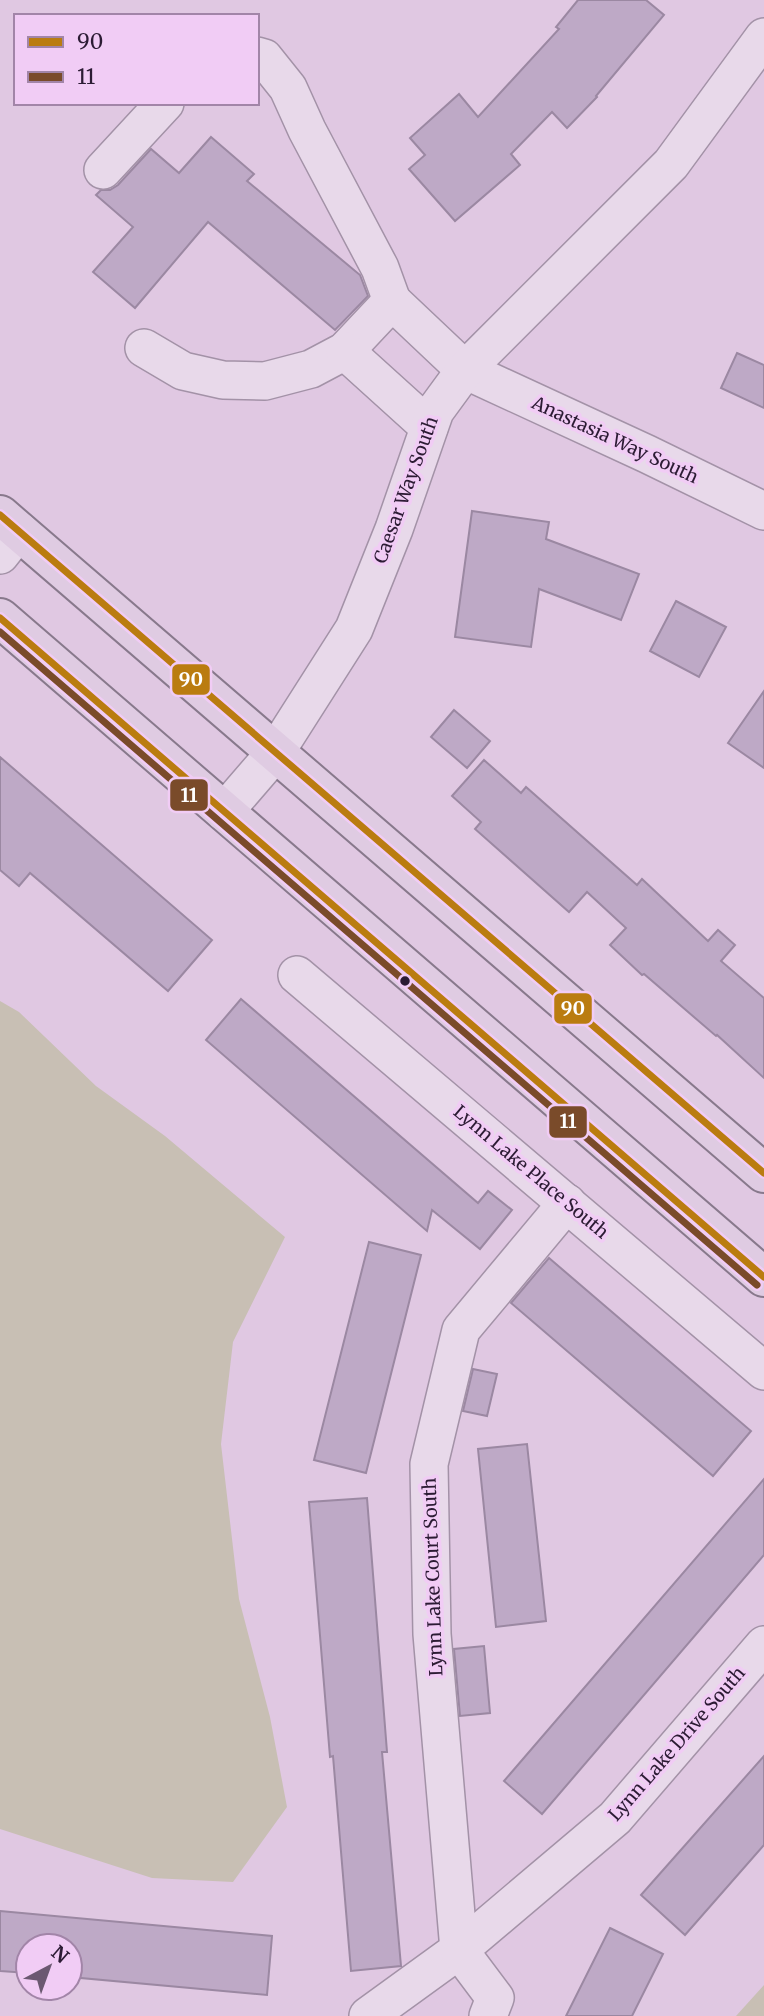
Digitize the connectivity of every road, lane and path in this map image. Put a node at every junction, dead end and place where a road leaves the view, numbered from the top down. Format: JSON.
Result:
{"nodes":[{"id":1,"x":764,"y":37,"type":"edge"},
{"id":2,"x":259,"y":57,"type":"edge"},
{"id":3,"x":163,"y":105,"type":"edge"},
{"id":4,"x":103,"y":170,"type":"dead end"},
{"id":5,"x":392,"y":301,"type":"junction"},
{"id":6,"x":144,"y":348,"type":"dead end"},
{"id":7,"x":345,"y":351,"type":"junction"},
{"id":8,"x":465,"y":370,"type":"junction"},
{"id":9,"x":429,"y":427,"type":"junction"},
{"id":10,"x":764,"y":511,"type":"edge"},
{"id":11,"x":6,"y":533,"type":"edge"},
{"id":12,"x":0,"y":618,"type":"edge"},
{"id":13,"x":275,"y":753,"type":"junction"},
{"id":14,"x":224,"y":812,"type":"junction"},
{"id":15,"x":297,"y":975,"type":"dead end"},
{"id":16,"x":764,"y":1173,"type":"edge"},
{"id":17,"x":567,"y":1203,"type":"junction"},
{"id":18,"x":764,"y":1277,"type":"edge"},
{"id":19,"x":764,"y":1371,"type":"edge"},
{"id":20,"x":764,"y":1645,"type":"edge"},
{"id":21,"x":459,"y":1950,"type":"junction"},
{"id":22,"x":368,"y":2016,"type":"edge"},
{"id":23,"x":488,"y":2016,"type":"edge"}],
"edges":[{"from":1,"to":8,"type":"street","name":"Caesar Way South"},
{"from":2,"to":5,"type":"street"},
{"from":3,"to":4,"type":"street"},
{"from":5,"to":7,"type":"street"},
{"from":5,"to":8,"type":"street","name":"Anastasia Way South"},
{"from":6,"to":7,"type":"street"},
{"from":7,"to":9,"type":"street"},
{"from":8,"to":9,"type":"street","name":"Caesar Way South"},
{"from":8,"to":10,"type":"street","name":"Anastasia Way South"},
{"from":9,"to":13,"type":"street","name":"Caesar Way South"},
{"from":11,"to":13,"type":"main road"},
{"from":12,"to":14,"type":"main road"},
{"from":13,"to":14,"type":"street","name":"Caesar Way South"},
{"from":13,"to":16,"type":"main road"},
{"from":14,"to":18,"type":"main road"},
{"from":15,"to":17,"type":"street","name":"Lynn Lake Place South"},
{"from":17,"to":19,"type":"street","name":"Lynn Lake Place South"},
{"from":17,"to":21,"type":"street","name":"Lynn Lake Court South"},
{"from":20,"to":21,"type":"street","name":"Lynn Lake Drive South"},
{"from":21,"to":22,"type":"street","name":"Lynn Lake Drive South"},
{"from":21,"to":23,"type":"street"}]}
